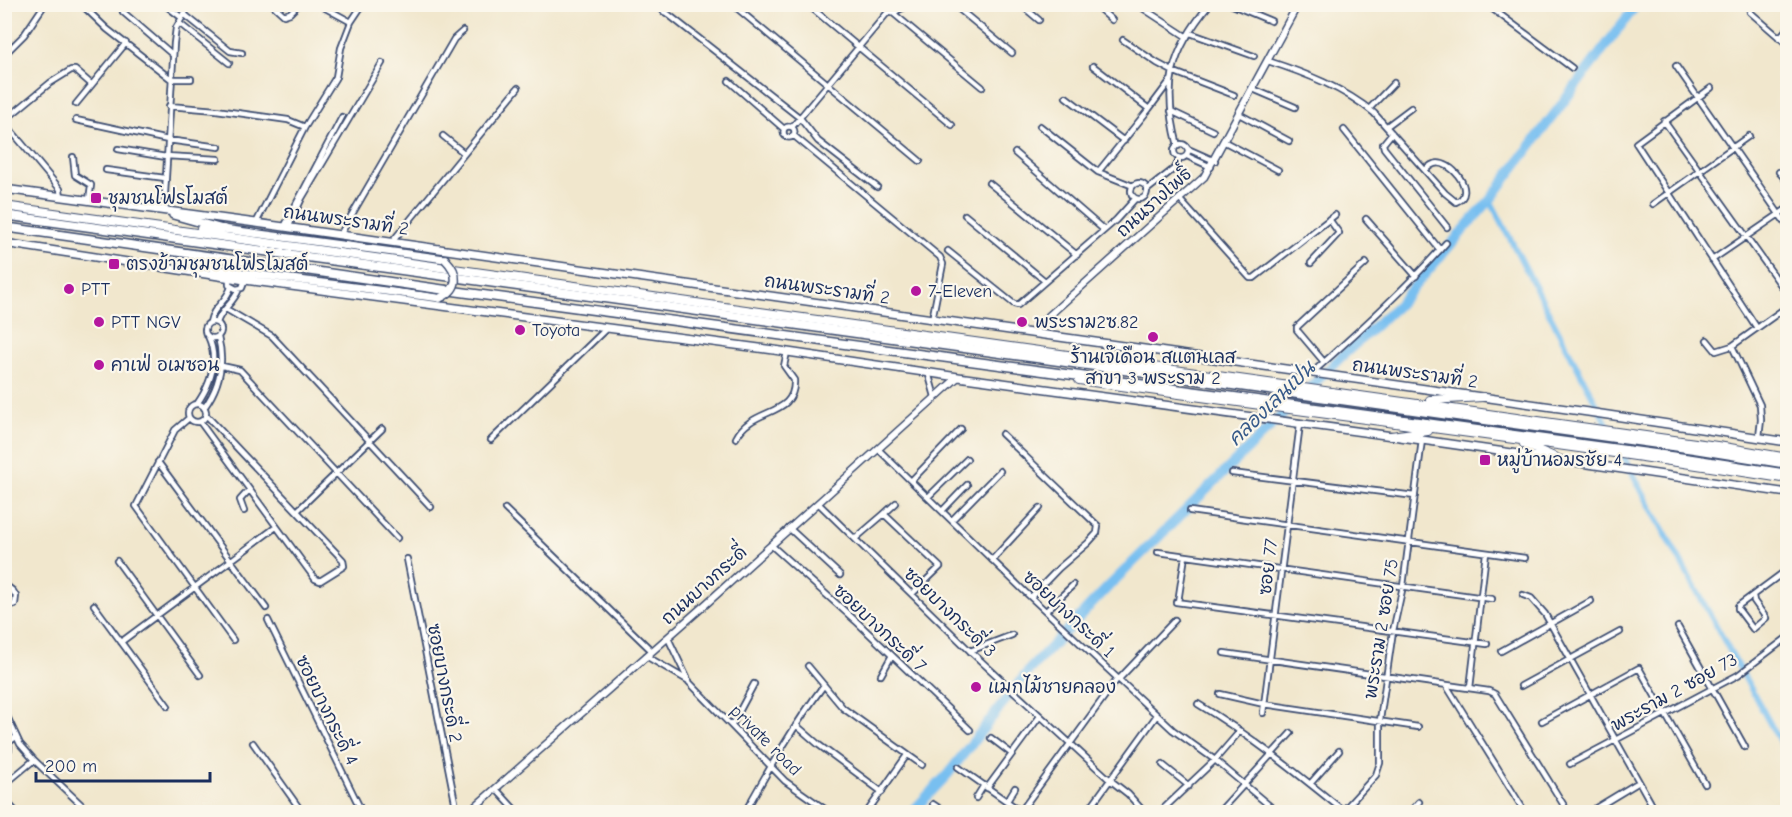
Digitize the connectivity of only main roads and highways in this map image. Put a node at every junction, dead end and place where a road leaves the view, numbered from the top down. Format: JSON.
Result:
{"nodes":[{"id":1,"x":4,"y":189,"type":"edge"},
{"id":2,"x":4,"y":206,"type":"edge"},
{"id":3,"x":153,"y":209,"type":"junction"},
{"id":4,"x":4,"y":215,"type":"edge"},
{"id":5,"x":4,"y":227,"type":"edge"},
{"id":6,"x":155,"y":227,"type":"junction"},
{"id":7,"x":223,"y":229,"type":"junction"},
{"id":8,"x":4,"y":243,"type":"edge"},
{"id":9,"x":153,"y":248,"type":"junction"},
{"id":10,"x":150,"y":265,"type":"junction"},
{"id":11,"x":217,"y":269,"type":"junction"},
{"id":12,"x":1348,"y":393,"type":"junction"},
{"id":13,"x":1484,"y":397,"type":"junction"},
{"id":14,"x":1438,"y":430,"type":"junction"},
{"id":15,"x":1391,"y":436,"type":"junction"},
{"id":16,"x":1515,"y":440,"type":"junction"},
{"id":17,"x":1788,"y":442,"type":"edge"},
{"id":18,"x":1788,"y":458,"type":"edge"},
{"id":19,"x":1561,"y":460,"type":"junction"},
{"id":20,"x":1788,"y":464,"type":"edge"},
{"id":21,"x":1788,"y":474,"type":"edge"},
{"id":22,"x":1788,"y":479,"type":"edge"},
{"id":23,"x":1788,"y":493,"type":"edge"}],
"edges":[{"from":1,"to":3,"type":"main road","name":"ถนนพระรามที่ 2"},
{"from":2,"to":6,"type":"highway","name":"ถนนพระรามที่ 2"},
{"from":3,"to":7,"type":"main road"},
{"from":3,"to":13,"type":"main road","name":"ถนนพระรามที่ 2"},
{"from":4,"to":20,"type":"highway"},
{"from":5,"to":9,"type":"highway"},
{"from":5,"to":21,"type":"highway","bridge":true},
{"from":6,"to":7,"type":"highway"},
{"from":6,"to":12,"type":"highway","name":"ถนนพระรามที่ 2"},
{"from":7,"to":11,"type":"main road","bridge":true},
{"from":8,"to":10,"type":"main road"},
{"from":9,"to":11,"type":"highway"},
{"from":9,"to":14,"type":"highway"},
{"from":10,"to":11,"type":"main road"},
{"from":10,"to":15,"type":"main road"},
{"from":12,"to":13,"type":"highway"},
{"from":12,"to":18,"type":"highway","name":"ถนนพระรามที่ 2"},
{"from":13,"to":17,"type":"main road","name":"ถนนพระรามที่ 2"},
{"from":14,"to":15,"type":"highway"},
{"from":14,"to":16,"type":"highway"},
{"from":15,"to":19,"type":"main road"},
{"from":16,"to":19,"type":"highway"},
{"from":16,"to":22,"type":"highway"},
{"from":19,"to":23,"type":"main road"}]}
